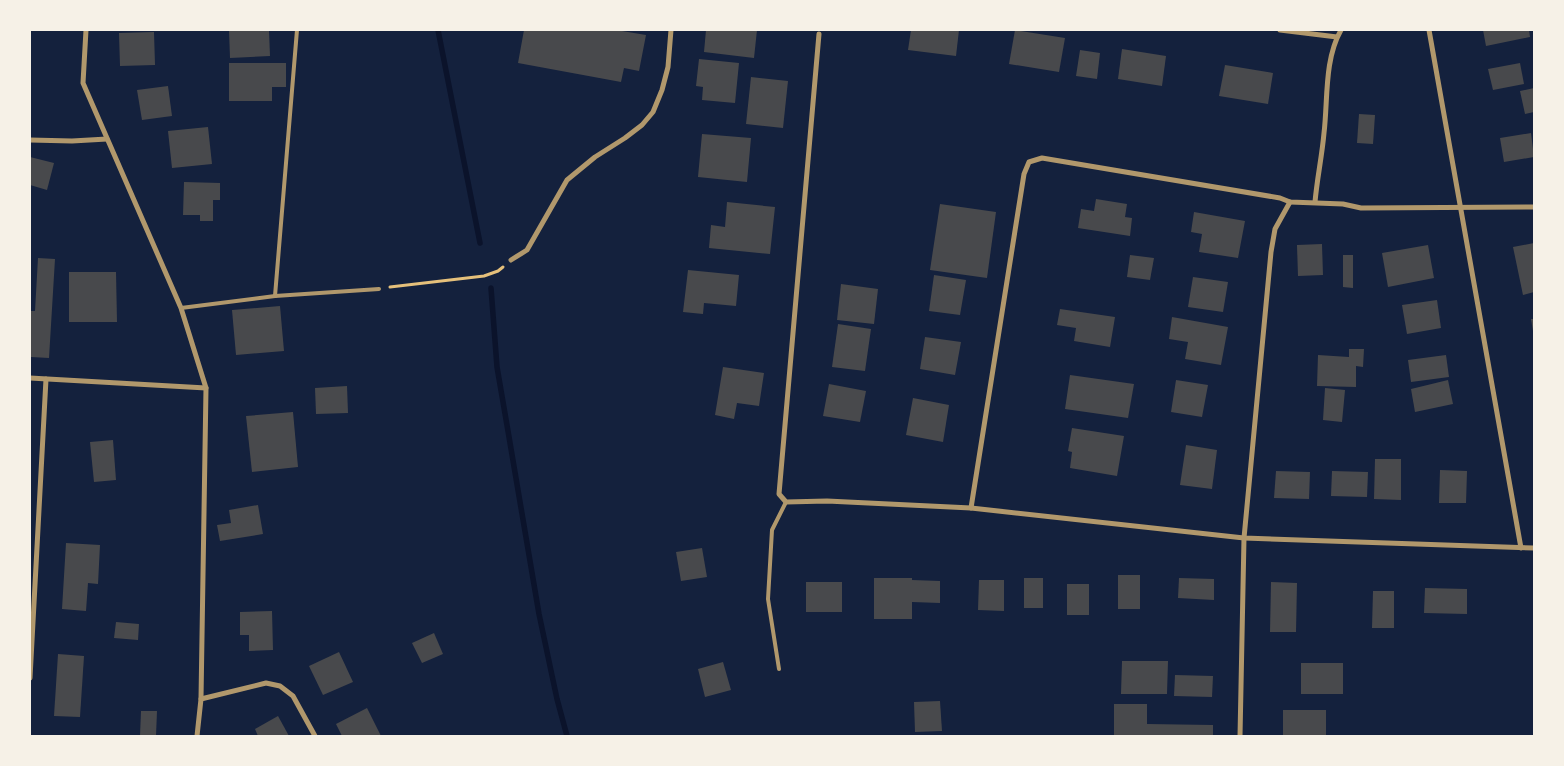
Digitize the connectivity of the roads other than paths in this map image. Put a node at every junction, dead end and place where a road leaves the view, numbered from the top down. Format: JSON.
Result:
{"nodes":[{"id":1,"x":86,"y":30,"type":"edge"},
{"id":2,"x":297,"y":30,"type":"edge"},
{"id":3,"x":671,"y":30,"type":"edge"},
{"id":4,"x":1280,"y":30,"type":"edge"},
{"id":5,"x":1341,"y":30,"type":"edge"},
{"id":6,"x":1429,"y":30,"type":"edge"},
{"id":7,"x":819,"y":34,"type":"dead end"},
{"id":8,"x":1337,"y":37,"type":"junction"},
{"id":9,"x":107,"y":139,"type":"junction"},
{"id":10,"x":30,"y":140,"type":"edge"},
{"id":11,"x":1290,"y":202,"type":"junction"},
{"id":12,"x":1314,"y":202,"type":"junction"},
{"id":13,"x":1534,"y":207,"type":"edge"},
{"id":14,"x":1461,"y":208,"type":"junction"},
{"id":15,"x":511,"y":260,"type":"road end"},
{"id":16,"x":379,"y":289,"type":"road end"},
{"id":17,"x":275,"y":296,"type":"junction"},
{"id":18,"x":181,"y":308,"type":"junction"},
{"id":19,"x":30,"y":378,"type":"edge"},
{"id":20,"x":46,"y":379,"type":"junction"},
{"id":21,"x":206,"y":388,"type":"junction"},
{"id":22,"x":786,"y":502,"type":"junction"},
{"id":23,"x":971,"y":508,"type":"junction"},
{"id":24,"x":1244,"y":538,"type":"junction"},
{"id":25,"x":1521,"y":548,"type":"junction"},
{"id":26,"x":1534,"y":548,"type":"edge"},
{"id":27,"x":779,"y":669,"type":"dead end"},
{"id":28,"x":30,"y":678,"type":"edge"},
{"id":29,"x":201,"y":699,"type":"junction"},
{"id":30,"x":197,"y":736,"type":"edge"},
{"id":31,"x":315,"y":736,"type":"edge"},
{"id":32,"x":1240,"y":736,"type":"edge"}],
"edges":[{"from":1,"to":9,"type":"street"},
{"from":2,"to":17,"type":"lane"},
{"from":3,"to":15,"type":"street"},
{"from":4,"to":8,"type":"street"},
{"from":5,"to":8,"type":"street"},
{"from":6,"to":14,"type":"street"},
{"from":7,"to":22,"type":"street"},
{"from":8,"to":12,"type":"street"},
{"from":9,"to":10,"type":"street"},
{"from":9,"to":18,"type":"street"},
{"from":11,"to":12,"type":"street"},
{"from":11,"to":23,"type":"street"},
{"from":11,"to":24,"type":"street"},
{"from":12,"to":14,"type":"street"},
{"from":13,"to":14,"type":"street"},
{"from":14,"to":25,"type":"street"},
{"from":16,"to":17,"type":"lane"},
{"from":17,"to":18,"type":"lane"},
{"from":18,"to":21,"type":"street"},
{"from":19,"to":20,"type":"street"},
{"from":20,"to":21,"type":"street"},
{"from":20,"to":28,"type":"street"},
{"from":21,"to":29,"type":"street"},
{"from":22,"to":23,"type":"street"},
{"from":22,"to":27,"type":"lane"},
{"from":23,"to":24,"type":"street"},
{"from":24,"to":25,"type":"street"},
{"from":24,"to":32,"type":"street"},
{"from":25,"to":26,"type":"street"},
{"from":29,"to":30,"type":"street"},
{"from":29,"to":31,"type":"street"}]}
